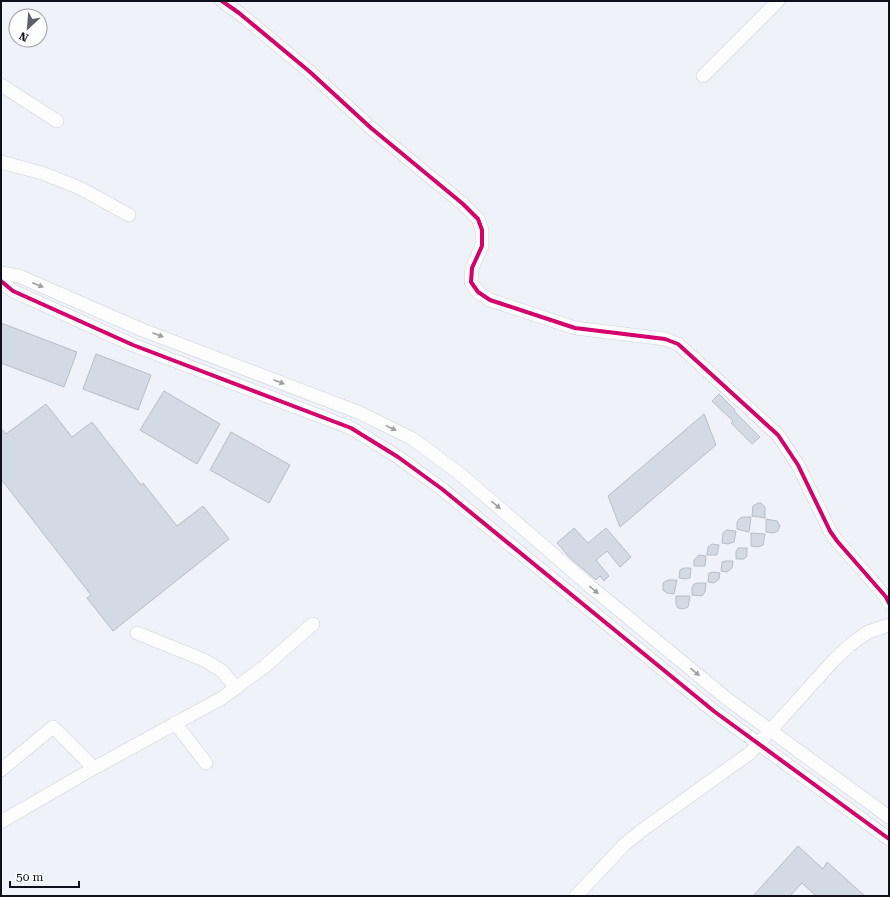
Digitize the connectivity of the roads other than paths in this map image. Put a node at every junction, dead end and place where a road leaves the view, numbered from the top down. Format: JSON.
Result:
{"nodes":[{"id":1,"x":222,"y":1,"type":"edge"},
{"id":2,"x":778,"y":1,"type":"edge"},
{"id":3,"x":703,"y":76,"type":"dead end"},
{"id":4,"x":1,"y":85,"type":"edge"},
{"id":5,"x":57,"y":121,"type":"dead end"},
{"id":6,"x":1,"y":162,"type":"edge"},
{"id":7,"x":129,"y":216,"type":"dead end"},
{"id":8,"x":1,"y":273,"type":"edge"},
{"id":9,"x":1,"y":281,"type":"edge"},
{"id":10,"x":889,"y":603,"type":"edge"},
{"id":11,"x":313,"y":624,"type":"dead end"},
{"id":12,"x":889,"y":625,"type":"edge"},
{"id":13,"x":137,"y":633,"type":"dead end"},
{"id":14,"x":236,"y":688,"type":"junction"},
{"id":15,"x":175,"y":723,"type":"junction"},
{"id":16,"x":770,"y":732,"type":"junction"},
{"id":17,"x":759,"y":744,"type":"junction"},
{"id":18,"x":206,"y":763,"type":"dead end"},
{"id":19,"x":94,"y":768,"type":"junction"},
{"id":20,"x":1,"y":770,"type":"edge"},
{"id":21,"x":889,"y":817,"type":"edge"},
{"id":22,"x":1,"y":822,"type":"edge"},
{"id":23,"x":889,"y":839,"type":"edge"},
{"id":24,"x":576,"y":896,"type":"edge"}],
"edges":[{"from":1,"to":10,"type":"street"},
{"from":2,"to":3,"type":"street"},
{"from":4,"to":5,"type":"street"},
{"from":6,"to":7,"type":"street"},
{"from":8,"to":16,"type":"street","one_way":true},
{"from":9,"to":17,"type":"street"},
{"from":11,"to":14,"type":"street"},
{"from":12,"to":16,"type":"street"},
{"from":13,"to":14,"type":"street"},
{"from":14,"to":15,"type":"street"},
{"from":15,"to":18,"type":"street"},
{"from":15,"to":19,"type":"street"},
{"from":16,"to":17,"type":"street"},
{"from":16,"to":21,"type":"street"},
{"from":17,"to":23,"type":"street"},
{"from":17,"to":24,"type":"street"},
{"from":19,"to":20,"type":"street"},
{"from":19,"to":22,"type":"street"}]}
